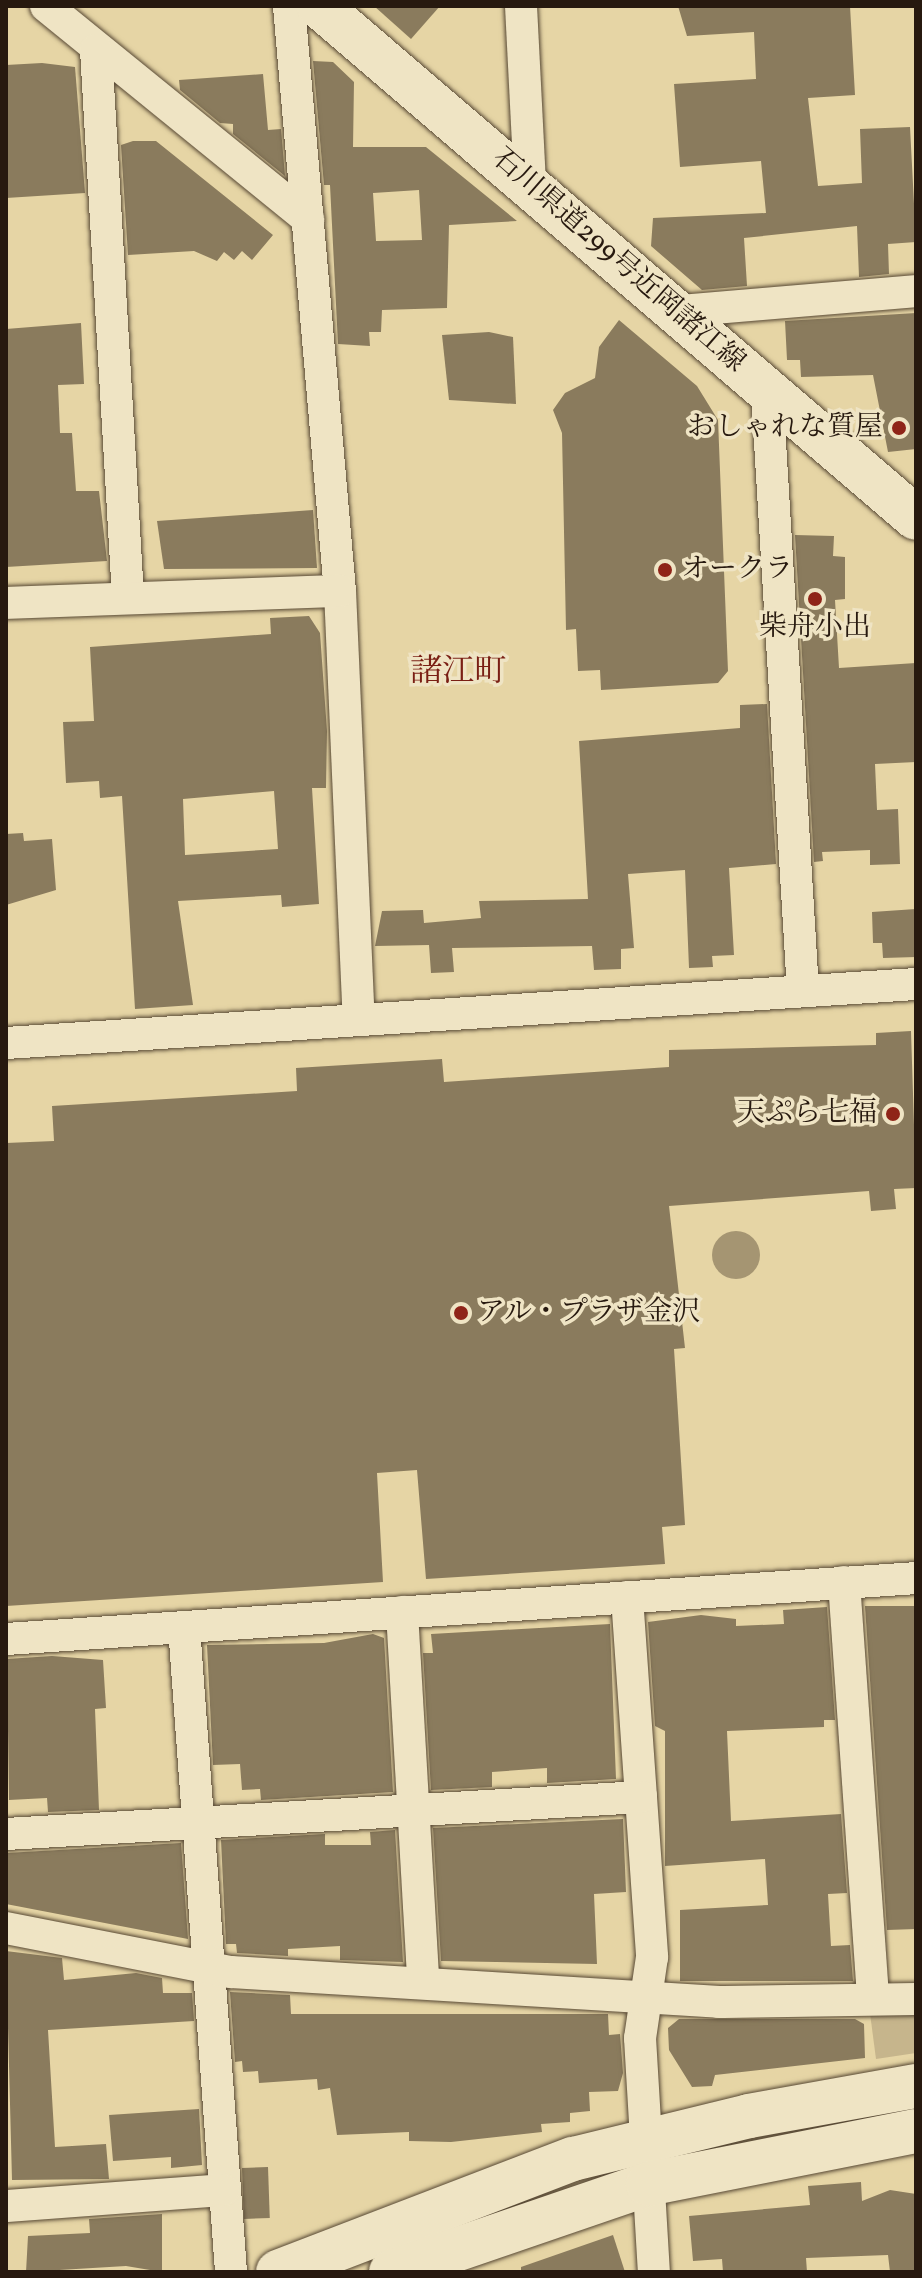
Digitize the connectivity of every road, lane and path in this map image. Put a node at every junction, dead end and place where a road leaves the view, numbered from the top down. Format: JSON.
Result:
{"nodes":[{"id":1,"x":46,"y":6,"type":"edge"},
{"id":2,"x":289,"y":6,"type":"edge"},
{"id":3,"x":319,"y":6,"type":"edge"},
{"id":4,"x":521,"y":6,"type":"edge"},
{"id":5,"x":96,"y":50,"type":"junction"},
{"id":6,"x":530,"y":182,"type":"junction"},
{"id":7,"x":308,"y":219,"type":"junction"},
{"id":8,"x":916,"y":291,"type":"edge"},
{"id":9,"x":679,"y":311,"type":"junction"},
{"id":10,"x":767,"y":392,"type":"junction"},
{"id":11,"x":916,"y":518,"type":"edge"},
{"id":12,"x":340,"y":591,"type":"junction"},
{"id":13,"x":128,"y":597,"type":"junction"},
{"id":14,"x":6,"y":603,"type":"edge"},
{"id":15,"x":916,"y":984,"type":"edge"},
{"id":16,"x":803,"y":991,"type":"junction"},
{"id":17,"x":359,"y":1019,"type":"junction"},
{"id":18,"x":6,"y":1043,"type":"edge"},
{"id":19,"x":916,"y":1578,"type":"edge"},
{"id":20,"x":844,"y":1582,"type":"junction"},
{"id":21,"x":627,"y":1597,"type":"junction"},
{"id":22,"x":402,"y":1612,"type":"junction"},
{"id":23,"x":184,"y":1627,"type":"junction"},
{"id":24,"x":6,"y":1639,"type":"edge"},
{"id":25,"x":641,"y":1797,"type":"junction"},
{"id":26,"x":416,"y":1812,"type":"junction"},
{"id":27,"x":196,"y":1824,"type":"junction"},
{"id":28,"x":6,"y":1834,"type":"edge"},
{"id":29,"x":6,"y":1928,"type":"edge"},
{"id":30,"x":207,"y":1967,"type":"junction"},
{"id":31,"x":423,"y":1979,"type":"junction"},
{"id":32,"x":649,"y":1994,"type":"junction"},
{"id":33,"x":873,"y":1997,"type":"junction"},
{"id":34,"x":916,"y":1999,"type":"edge"},
{"id":35,"x":916,"y":2086,"type":"edge"},
{"id":36,"x":916,"y":2131,"type":"edge"},
{"id":37,"x":646,"y":2139,"type":"junction"},
{"id":38,"x":648,"y":2184,"type":"junction"},
{"id":39,"x":223,"y":2190,"type":"junction"},
{"id":40,"x":6,"y":2206,"type":"edge"},
{"id":41,"x":231,"y":2272,"type":"edge"},
{"id":42,"x":278,"y":2272,"type":"edge"},
{"id":43,"x":391,"y":2272,"type":"edge"},
{"id":44,"x":654,"y":2272,"type":"edge"}],
"edges":[{"from":1,"to":5,"type":"street"},
{"from":2,"to":7,"type":"street"},
{"from":3,"to":6,"type":"street","name":"石川県道299号近岡諸江線"},
{"from":4,"to":6,"type":"street"},
{"from":5,"to":7,"type":"street"},
{"from":5,"to":13,"type":"street"},
{"from":6,"to":9,"type":"street","name":"石川県道299号近岡諸江線"},
{"from":7,"to":12,"type":"street"},
{"from":8,"to":9,"type":"street"},
{"from":9,"to":10,"type":"street","name":"石川県道299号近岡諸江線"},
{"from":10,"to":11,"type":"street","name":"石川県道299号近岡諸江線"},
{"from":10,"to":16,"type":"street"},
{"from":12,"to":13,"type":"street"},
{"from":12,"to":17,"type":"street"},
{"from":13,"to":14,"type":"street"},
{"from":15,"to":16,"type":"street"},
{"from":16,"to":17,"type":"street"},
{"from":17,"to":18,"type":"street"},
{"from":19,"to":20,"type":"street"},
{"from":20,"to":21,"type":"street"},
{"from":20,"to":33,"type":"street"},
{"from":21,"to":22,"type":"street"},
{"from":21,"to":25,"type":"street"},
{"from":22,"to":23,"type":"street"},
{"from":22,"to":26,"type":"street"},
{"from":23,"to":24,"type":"street"},
{"from":23,"to":27,"type":"street"},
{"from":25,"to":26,"type":"street"},
{"from":25,"to":32,"type":"street"},
{"from":26,"to":27,"type":"street"},
{"from":26,"to":31,"type":"street"},
{"from":27,"to":28,"type":"street"},
{"from":27,"to":30,"type":"street"},
{"from":29,"to":30,"type":"street"},
{"from":30,"to":31,"type":"street"},
{"from":30,"to":39,"type":"street"},
{"from":31,"to":32,"type":"street"},
{"from":32,"to":33,"type":"street"},
{"from":32,"to":37,"type":"street"},
{"from":33,"to":34,"type":"street"},
{"from":35,"to":37,"type":"street"},
{"from":36,"to":38,"type":"street"},
{"from":37,"to":38,"type":"street"},
{"from":37,"to":42,"type":"street"},
{"from":38,"to":43,"type":"street"},
{"from":38,"to":44,"type":"street"},
{"from":39,"to":40,"type":"street"},
{"from":39,"to":41,"type":"street"}]}
